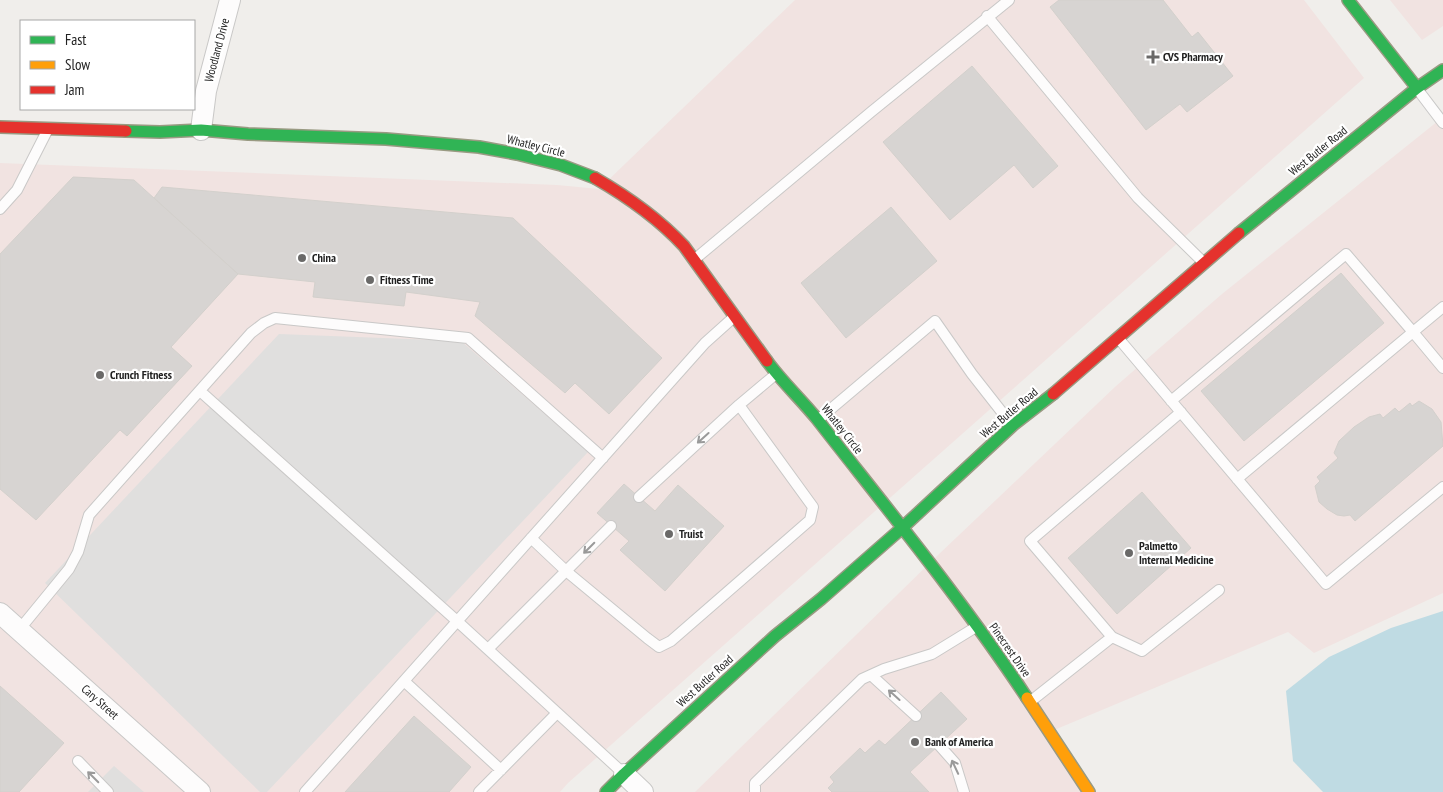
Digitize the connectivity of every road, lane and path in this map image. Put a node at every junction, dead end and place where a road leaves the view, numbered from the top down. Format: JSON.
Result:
{"nodes":[{"id":1,"x":230,"y":0,"type":"edge"},
{"id":2,"x":1008,"y":0,"type":"edge"},
{"id":3,"x":1348,"y":0,"type":"edge"},
{"id":4,"x":987,"y":16,"type":"junction"},
{"id":5,"x":1443,"y":70,"type":"edge"},
{"id":6,"x":1417,"y":88,"type":"junction"},
{"id":7,"x":1443,"y":123,"type":"edge"},
{"id":8,"x":0,"y":127,"type":"edge"},
{"id":9,"x":49,"y":128,"type":"junction"},
{"id":10,"x":201,"y":130,"type":"junction"},
{"id":11,"x":0,"y":209,"type":"edge"},
{"id":12,"x":694,"y":260,"type":"junction"},
{"id":13,"x":1203,"y":263,"type":"junction"},
{"id":14,"x":1443,"y":307,"type":"edge"},
{"id":15,"x":735,"y":316,"type":"junction"},
{"id":16,"x":1413,"y":332,"type":"junction"},
{"id":17,"x":1118,"y":337,"type":"junction"},
{"id":18,"x":1443,"y":368,"type":"edge"},
{"id":19,"x":776,"y":374,"type":"junction"},
{"id":20,"x":200,"y":391,"type":"junction"},
{"id":21,"x":1171,"y":401,"type":"junction"},
{"id":22,"x":739,"y":405,"type":"junction"},
{"id":23,"x":1180,"y":412,"type":"junction"},
{"id":24,"x":818,"y":420,"type":"junction"},
{"id":25,"x":1012,"y":425,"type":"junction"},
{"id":26,"x":603,"y":458,"type":"junction"},
{"id":27,"x":1237,"y":479,"type":"junction"},
{"id":28,"x":1443,"y":487,"type":"edge"},
{"id":29,"x":638,"y":496,"type":"dead end"},
{"id":30,"x":611,"y":526,"type":"dead end"},
{"id":31,"x":902,"y":528,"type":"junction"},
{"id":32,"x":531,"y":538,"type":"junction"},
{"id":33,"x":566,"y":571,"type":"junction"},
{"id":34,"x":1219,"y":590,"type":"dead end"},
{"id":35,"x":0,"y":613,"type":"edge"},
{"id":36,"x":457,"y":621,"type":"junction"},
{"id":37,"x":976,"y":626,"type":"junction"},
{"id":38,"x":19,"y":630,"type":"junction"},
{"id":39,"x":1112,"y":636,"type":"junction"},
{"id":40,"x":488,"y":649,"type":"junction"},
{"id":41,"x":871,"y":675,"type":"junction"},
{"id":42,"x":404,"y":681,"type":"junction"},
{"id":43,"x":1029,"y":702,"type":"junction"},
{"id":44,"x":557,"y":713,"type":"junction"},
{"id":45,"x":916,"y":716,"type":"dead end"},
{"id":46,"x":939,"y":745,"type":"dead end"},
{"id":47,"x":78,"y":761,"type":"dead end"},
{"id":48,"x":501,"y":770,"type":"junction"},
{"id":49,"x":624,"y":774,"type":"junction"},
{"id":50,"x":310,"y":790,"type":"edge"},
{"id":51,"x":108,"y":792,"type":"edge"},
{"id":52,"x":200,"y":792,"type":"edge"},
{"id":53,"x":479,"y":792,"type":"edge"},
{"id":54,"x":606,"y":792,"type":"edge"},
{"id":55,"x":643,"y":792,"type":"edge"},
{"id":56,"x":755,"y":792,"type":"edge"},
{"id":57,"x":964,"y":792,"type":"edge"},
{"id":58,"x":1089,"y":792,"type":"edge"}],
"edges":[{"from":1,"to":10,"type":"street","name":"Woodland Drive"},
{"from":2,"to":4,"type":"lane"},
{"from":3,"to":6,"type":"street"},
{"from":4,"to":12,"type":"lane"},
{"from":4,"to":13,"type":"lane"},
{"from":5,"to":6,"type":"street","name":"West Butler Road"},
{"from":6,"to":7,"type":"lane"},
{"from":6,"to":13,"type":"street","name":"West Butler Road"},
{"from":8,"to":9,"type":"street","name":"Whatley Circle"},
{"from":9,"to":10,"type":"street","name":"Whatley Circle"},
{"from":9,"to":11,"type":"lane"},
{"from":10,"to":12,"type":"street","name":"Whatley Circle"},
{"from":12,"to":15,"type":"street","name":"Whatley Circle"},
{"from":13,"to":17,"type":"street","name":"West Butler Road"},
{"from":14,"to":16,"type":"lane"},
{"from":15,"to":19,"type":"street","name":"Whatley Circle"},
{"from":15,"to":26,"type":"lane"},
{"from":16,"to":18,"type":"lane"},
{"from":16,"to":21,"type":"lane"},
{"from":16,"to":27,"type":"lane"},
{"from":17,"to":21,"type":"lane"},
{"from":17,"to":25,"type":"street","name":"West Butler Road"},
{"from":19,"to":22,"type":"lane"},
{"from":19,"to":24,"type":"street","name":"Whatley Circle"},
{"from":20,"to":26,"type":"lane"},
{"from":20,"to":36,"type":"lane"},
{"from":20,"to":38,"type":"lane"},
{"from":21,"to":23,"type":"lane"},
{"from":22,"to":29,"type":"lane","one_way":true},
{"from":22,"to":33,"type":"lane"},
{"from":23,"to":27,"type":"lane"},
{"from":23,"to":39,"type":"lane"},
{"from":24,"to":25,"type":"lane"},
{"from":24,"to":31,"type":"street","name":"Whatley Circle"},
{"from":25,"to":31,"type":"street","name":"West Butler Road"},
{"from":26,"to":32,"type":"lane"},
{"from":27,"to":28,"type":"lane"},
{"from":30,"to":33,"type":"lane","one_way":true},
{"from":31,"to":37,"type":"street","name":"Pinecrest Drive"},
{"from":31,"to":49,"type":"street","name":"West Butler Road"},
{"from":32,"to":33,"type":"lane"},
{"from":32,"to":36,"type":"lane"},
{"from":33,"to":40,"type":"lane"},
{"from":34,"to":39,"type":"lane"},
{"from":35,"to":38,"type":"street","name":"Cary Street"},
{"from":36,"to":40,"type":"lane"},
{"from":36,"to":42,"type":"lane"},
{"from":37,"to":41,"type":"lane"},
{"from":37,"to":43,"type":"street","name":"Pinecrest Drive"},
{"from":38,"to":52,"type":"street","name":"Cary Street"},
{"from":39,"to":43,"type":"lane"},
{"from":40,"to":44,"type":"lane"},
{"from":45,"to":41,"type":"lane","one_way":true},
{"from":41,"to":56,"type":"lane"},
{"from":42,"to":48,"type":"lane"},
{"from":42,"to":50,"type":"lane"},
{"from":43,"to":58,"type":"street","name":"Pinecrest Drive"},
{"from":44,"to":48,"type":"lane"},
{"from":44,"to":49,"type":"lane"},
{"from":57,"to":46,"type":"lane","one_way":true},
{"from":51,"to":47,"type":"lane","one_way":true},
{"from":48,"to":53,"type":"lane"},
{"from":49,"to":54,"type":"street","name":"West Butler Road"},
{"from":49,"to":55,"type":"street"}]}
